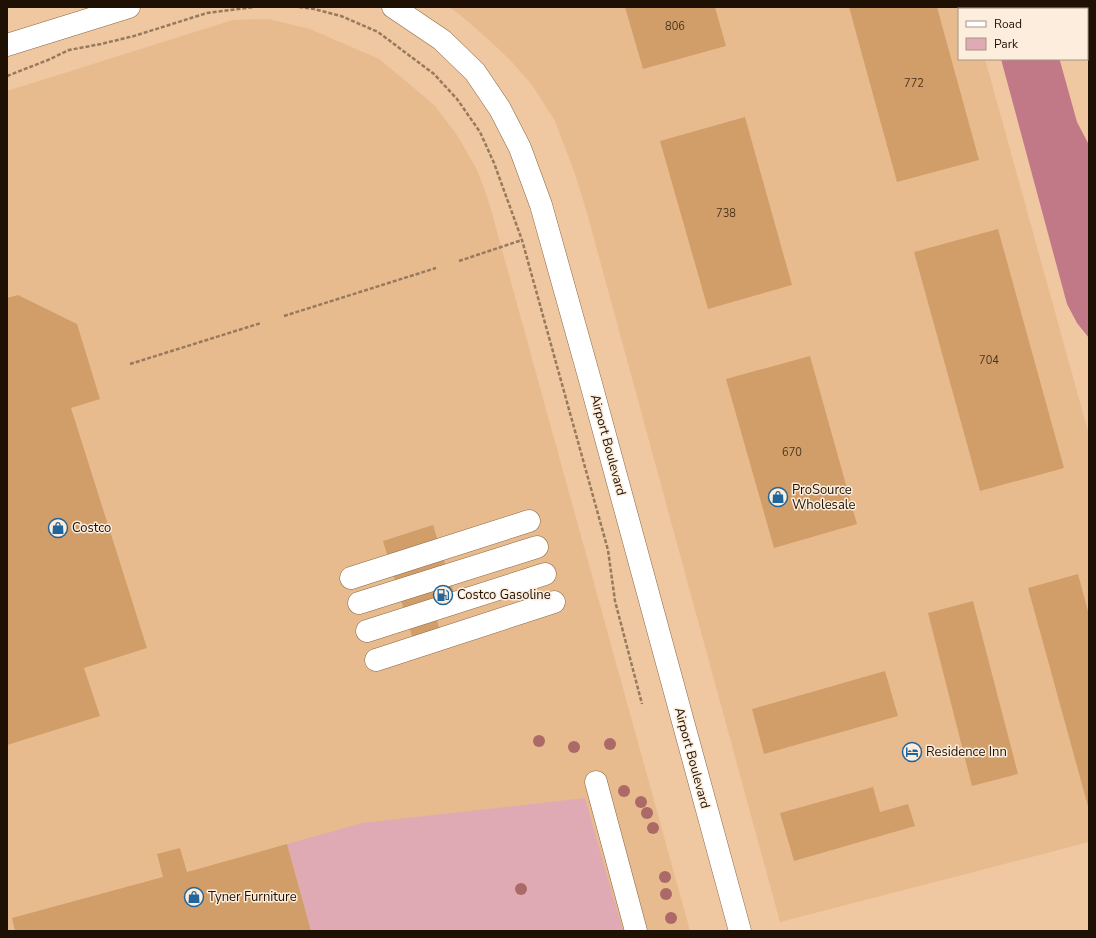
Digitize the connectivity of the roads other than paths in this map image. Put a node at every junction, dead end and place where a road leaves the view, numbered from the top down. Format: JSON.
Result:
{"nodes":[{"id":1,"x":130,"y":7,"type":"edge"},
{"id":2,"x":393,"y":7,"type":"edge"},
{"id":3,"x":7,"y":45,"type":"edge"},
{"id":4,"x":540,"y":556,"type":"junction"},
{"id":5,"x":361,"y":612,"type":"junction"},
{"id":6,"x":596,"y":782,"type":"dead end"},
{"id":7,"x":636,"y":931,"type":"edge"},
{"id":8,"x":740,"y":931,"type":"edge"}],
"edges":[{"from":1,"to":3,"type":"street"},
{"from":2,"to":8,"type":"street","name":"Airport Boulevard"},
{"from":4,"to":5,"type":"street"},
{"from":4,"to":5,"type":"street"},
{"from":4,"to":5,"type":"street"},
{"from":4,"to":5,"type":"street"},
{"from":6,"to":7,"type":"street"}]}
